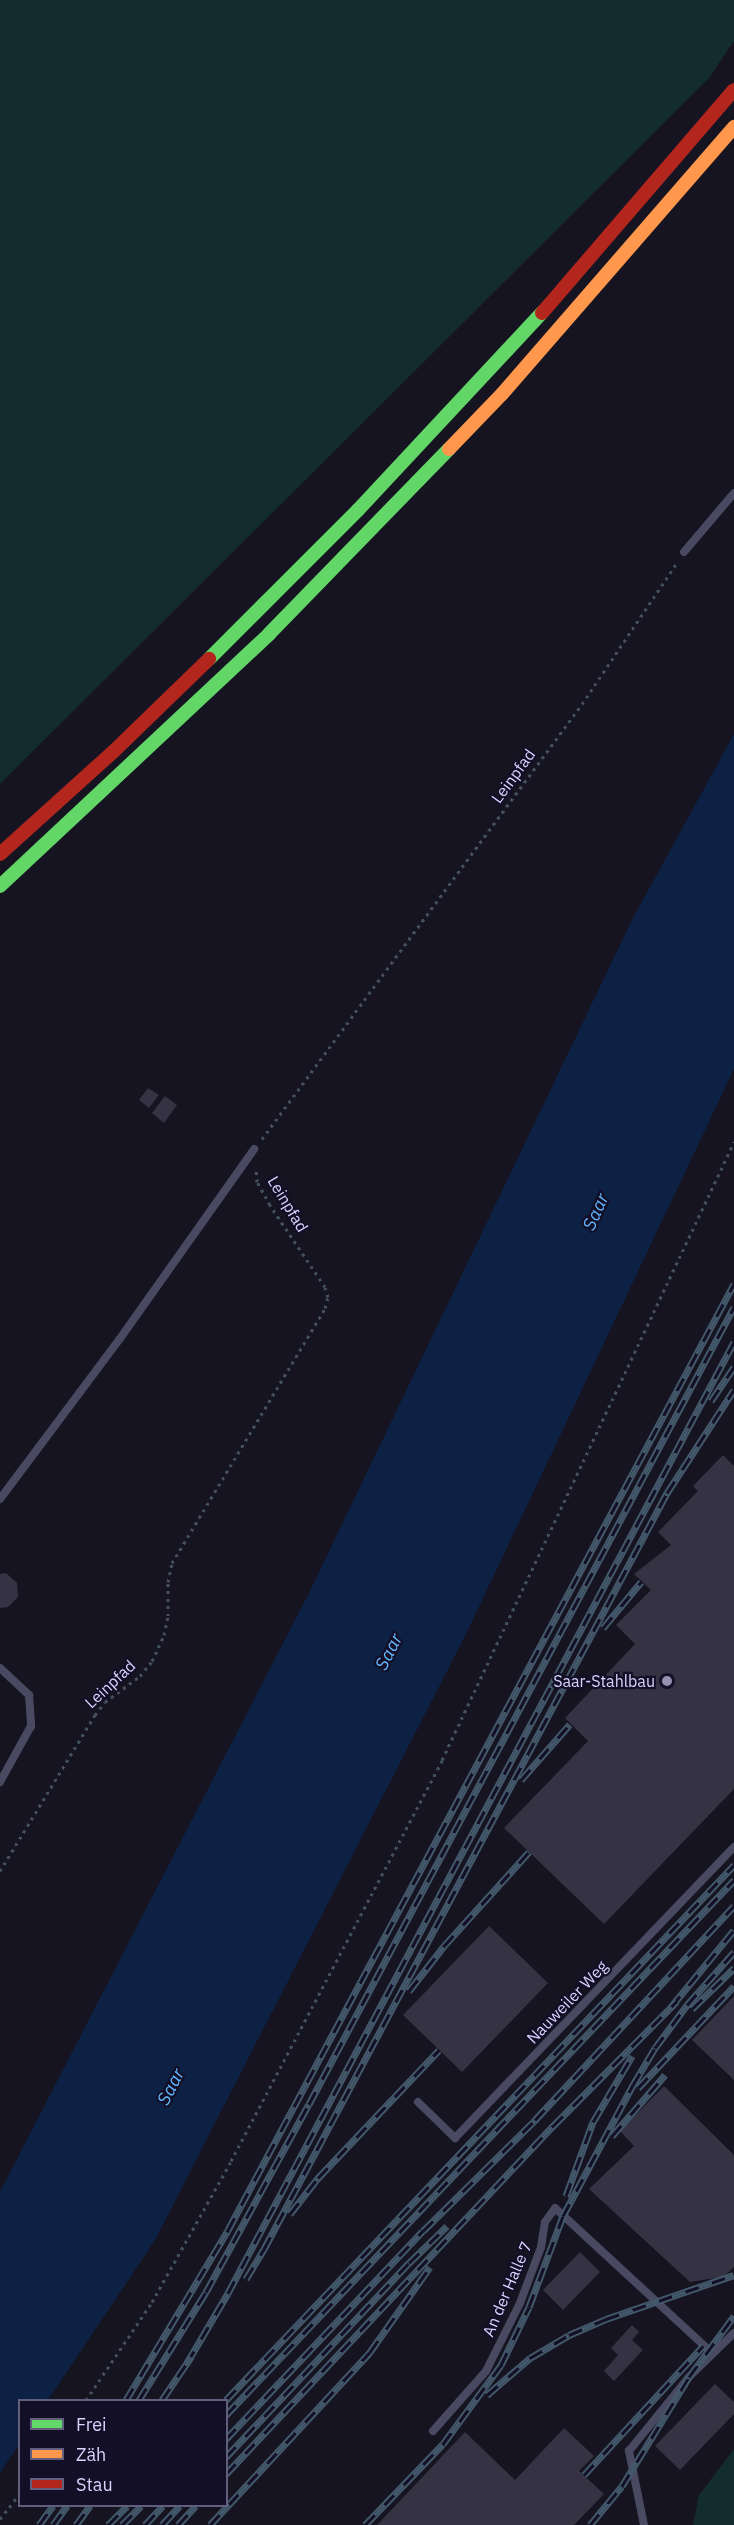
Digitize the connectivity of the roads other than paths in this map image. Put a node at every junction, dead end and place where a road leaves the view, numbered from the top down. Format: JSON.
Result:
{"nodes":[{"id":1,"x":734,"y":90,"type":"edge"},
{"id":2,"x":734,"y":127,"type":"edge"},
{"id":3,"x":734,"y":493,"type":"edge"},
{"id":4,"x":684,"y":552,"type":"road end"},
{"id":5,"x":0,"y":854,"type":"edge"},
{"id":6,"x":0,"y":886,"type":"edge"},
{"id":7,"x":254,"y":1149,"type":"road end"},
{"id":8,"x":0,"y":1499,"type":"edge"},
{"id":9,"x":0,"y":1668,"type":"edge"},
{"id":10,"x":0,"y":1782,"type":"edge"},
{"id":11,"x":734,"y":1847,"type":"edge"},
{"id":12,"x":418,"y":2102,"type":"dead end"},
{"id":13,"x":734,"y":2333,"type":"edge"},
{"id":14,"x":712,"y":2353,"type":"junction"},
{"id":15,"x":433,"y":2431,"type":"dead end"},
{"id":16,"x":644,"y":2525,"type":"edge"}],
"edges":[{"from":1,"to":5,"type":"highway"},
{"from":2,"to":6,"type":"highway"},
{"from":3,"to":4,"type":"lane"},
{"from":7,"to":8,"type":"lane"},
{"from":9,"to":10,"type":"lane"},
{"from":11,"to":12,"type":"lane","name":"Nauweiler Weg"},
{"from":13,"to":14,"type":"lane"},
{"from":14,"to":15,"type":"lane","name":"An der Halle 7"},
{"from":14,"to":16,"type":"lane"}]}
